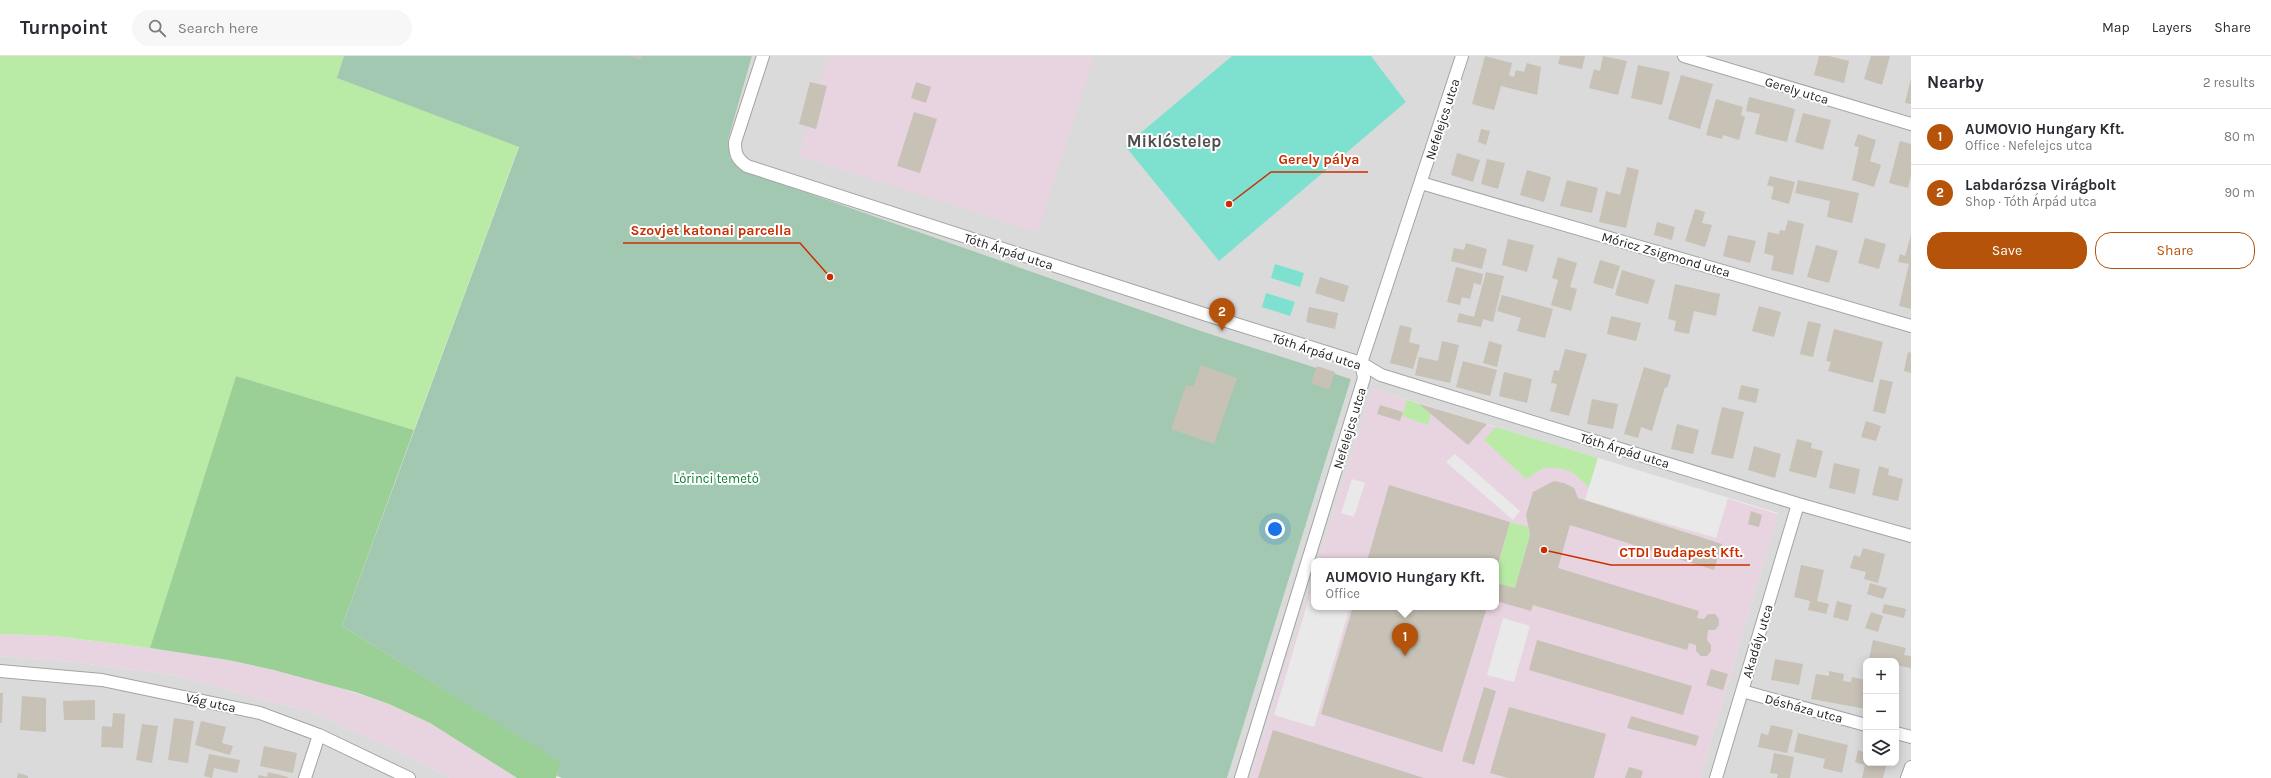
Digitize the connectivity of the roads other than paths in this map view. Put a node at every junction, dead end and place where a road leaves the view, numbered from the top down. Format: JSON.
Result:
{"nodes":[{"id":1,"x":764,"y":56,"type":"edge"},
{"id":2,"x":1462,"y":56,"type":"edge"},
{"id":3,"x":1684,"y":56,"type":"edge"},
{"id":4,"x":1911,"y":124,"type":"edge"},
{"id":5,"x":1422,"y":182,"type":"junction"},
{"id":6,"x":1911,"y":326,"type":"edge"},
{"id":7,"x":1361,"y":363,"type":"junction"},
{"id":8,"x":1798,"y":504,"type":"junction"},
{"id":9,"x":1911,"y":536,"type":"edge"},
{"id":10,"x":0,"y":671,"type":"edge"},
{"id":11,"x":1742,"y":691,"type":"junction"},
{"id":12,"x":1863,"y":724,"type":"edge"},
{"id":13,"x":319,"y":734,"type":"junction"},
{"id":14,"x":1899,"y":734,"type":"edge"},
{"id":15,"x":1911,"y":737,"type":"edge"},
{"id":16,"x":1911,"y":767,"type":"edge"},
{"id":17,"x":305,"y":778,"type":"edge"},
{"id":18,"x":409,"y":778,"type":"edge"},
{"id":19,"x":1241,"y":778,"type":"edge"},
{"id":20,"x":1716,"y":778,"type":"edge"},
{"id":21,"x":1907,"y":778,"type":"edge"}],
"edges":[{"from":1,"to":7,"type":"street","name":"Tóth Árpád utca"},
{"from":2,"to":5,"type":"street","name":"Nefelejcs utca"},
{"from":3,"to":4,"type":"street","name":"Gerely utca"},
{"from":5,"to":6,"type":"street","name":"Móricz Zsigmond utca"},
{"from":5,"to":7,"type":"street","name":"Nefelejcs utca"},
{"from":7,"to":8,"type":"street","name":"Tóth Árpád utca"},
{"from":7,"to":19,"type":"street","name":"Nefelejcs utca"},
{"from":8,"to":9,"type":"street","name":"Tóth Árpád utca"},
{"from":8,"to":11,"type":"street","name":"Akadály utca"},
{"from":10,"to":13,"type":"street","name":"Vág utca"},
{"from":11,"to":12,"type":"street","name":"Désháza utca"},
{"from":11,"to":20,"type":"street","name":"Akadály utca"},
{"from":13,"to":17,"type":"street"},
{"from":13,"to":18,"type":"street","name":"Vág utca"},
{"from":14,"to":15,"type":"street"},
{"from":16,"to":21,"type":"street"}]}
